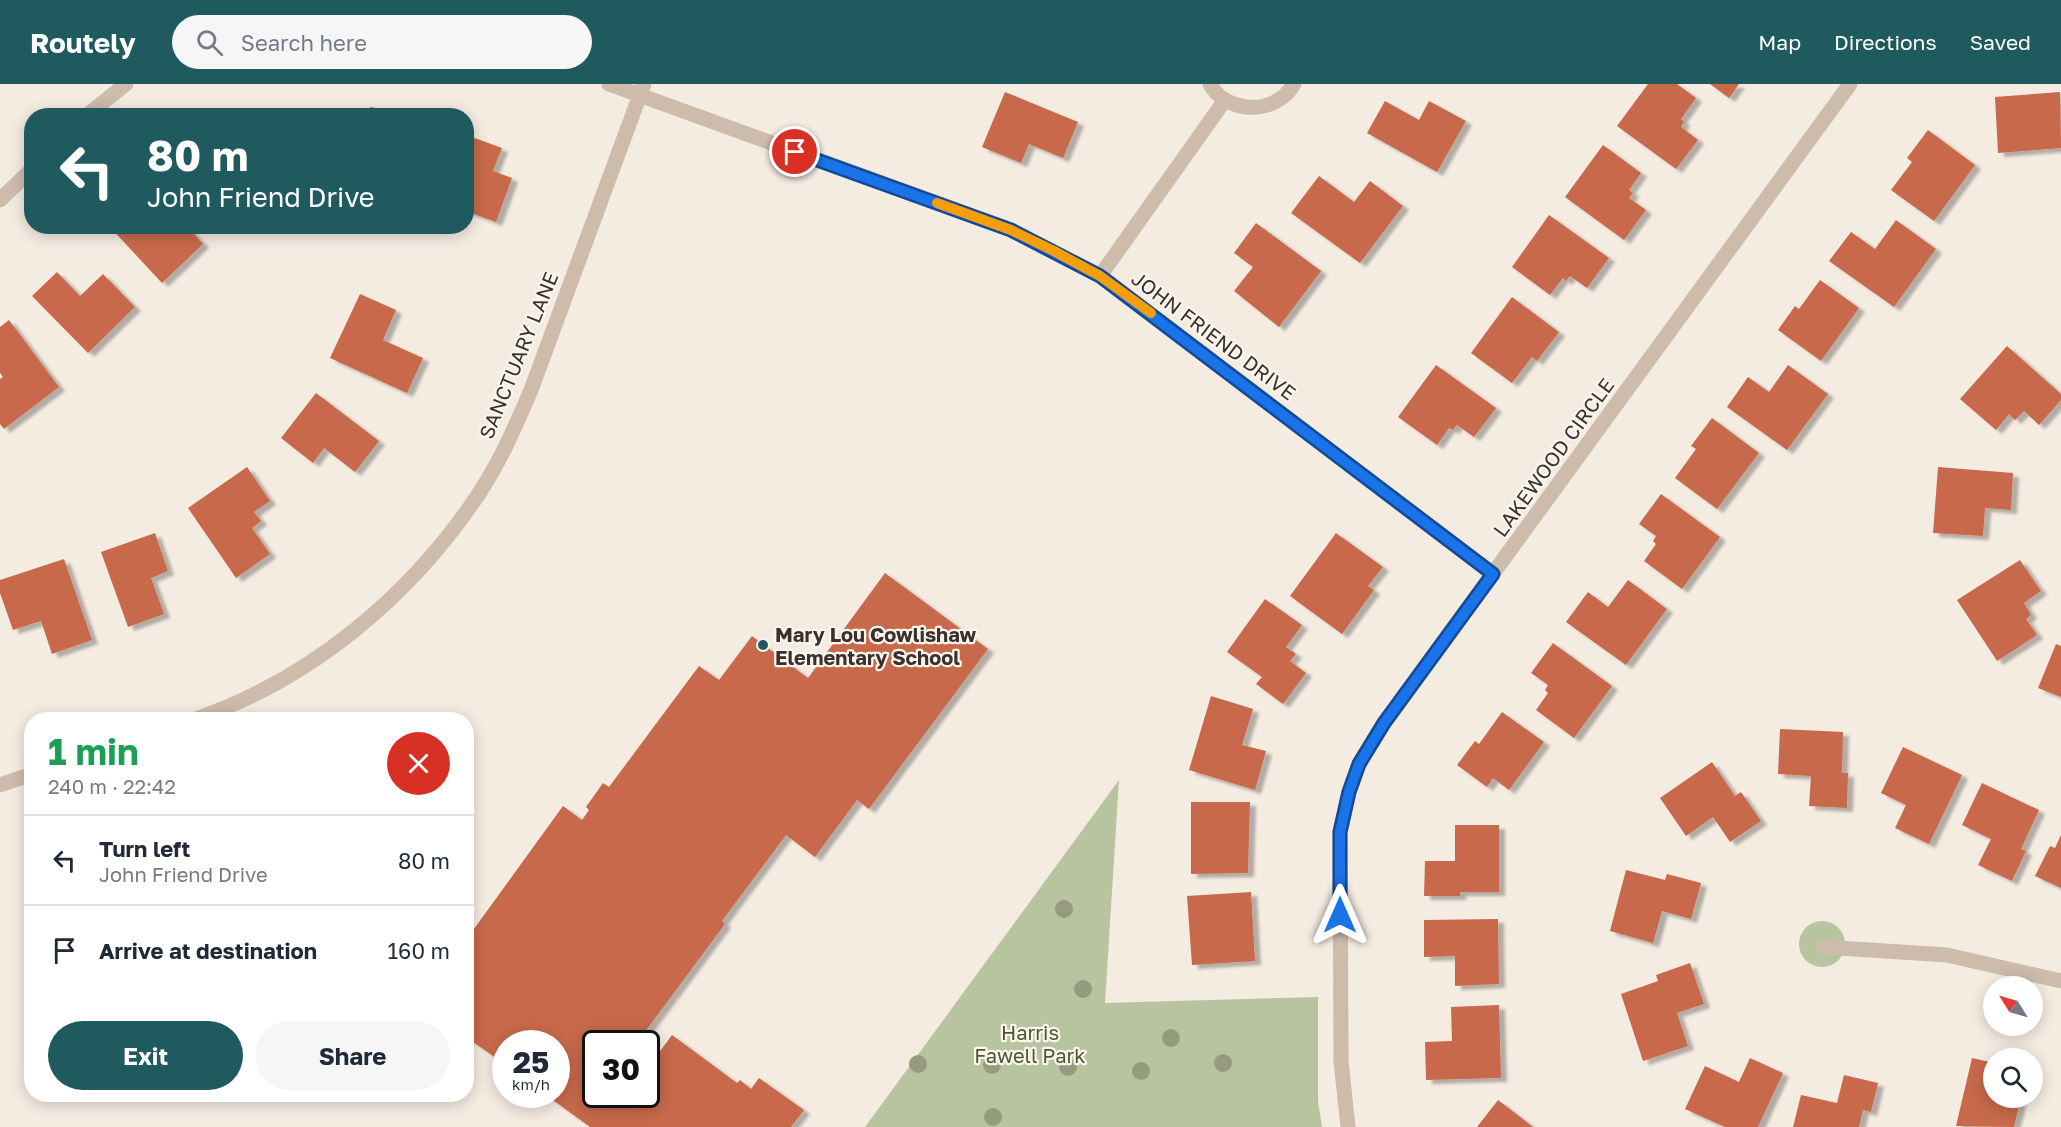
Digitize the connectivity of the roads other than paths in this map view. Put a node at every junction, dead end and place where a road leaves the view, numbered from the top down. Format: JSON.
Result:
{"nodes":[{"id":1,"x":126,"y":84,"type":"edge"},
{"id":2,"x":609,"y":84,"type":"edge"},
{"id":3,"x":1210,"y":84,"type":"edge"},
{"id":4,"x":1294,"y":84,"type":"edge"},
{"id":5,"x":1850,"y":84,"type":"edge"},
{"id":6,"x":642,"y":90,"type":"edge"},
{"id":7,"x":1225,"y":100,"type":"junction"},
{"id":8,"x":96,"y":108,"type":"edge"},
{"id":9,"x":24,"y":177,"type":"edge"},
{"id":10,"x":0,"y":200,"type":"edge"},
{"id":11,"x":1100,"y":276,"type":"junction"},
{"id":12,"x":1493,"y":574,"type":"junction"},
{"id":13,"x":214,"y":712,"type":"edge"},
{"id":14,"x":24,"y":777,"type":"edge"},
{"id":15,"x":0,"y":785,"type":"edge"},
{"id":16,"x":1823,"y":947,"type":"dead end"},
{"id":17,"x":2061,"y":981,"type":"edge"},
{"id":18,"x":1348,"y":1127,"type":"edge"}],
"edges":[{"from":1,"to":8,"type":"street"},
{"from":2,"to":6,"type":"street","name":"JOHN FRIEND DRIVE"},
{"from":3,"to":7,"type":"street"},
{"from":4,"to":7,"type":"street"},
{"from":5,"to":12,"type":"street","name":"LAKEWOOD CIRCLE"},
{"from":6,"to":11,"type":"street","name":"JOHN FRIEND DRIVE"},
{"from":6,"to":13,"type":"street","name":"SANCTUARY LANE"},
{"from":7,"to":11,"type":"street"},
{"from":9,"to":10,"type":"street"},
{"from":11,"to":12,"type":"street","name":"JOHN FRIEND DRIVE"},
{"from":12,"to":18,"type":"street","name":"LAKEWOOD CIRCLE"},
{"from":14,"to":15,"type":"street"},
{"from":16,"to":17,"type":"street"}]}
